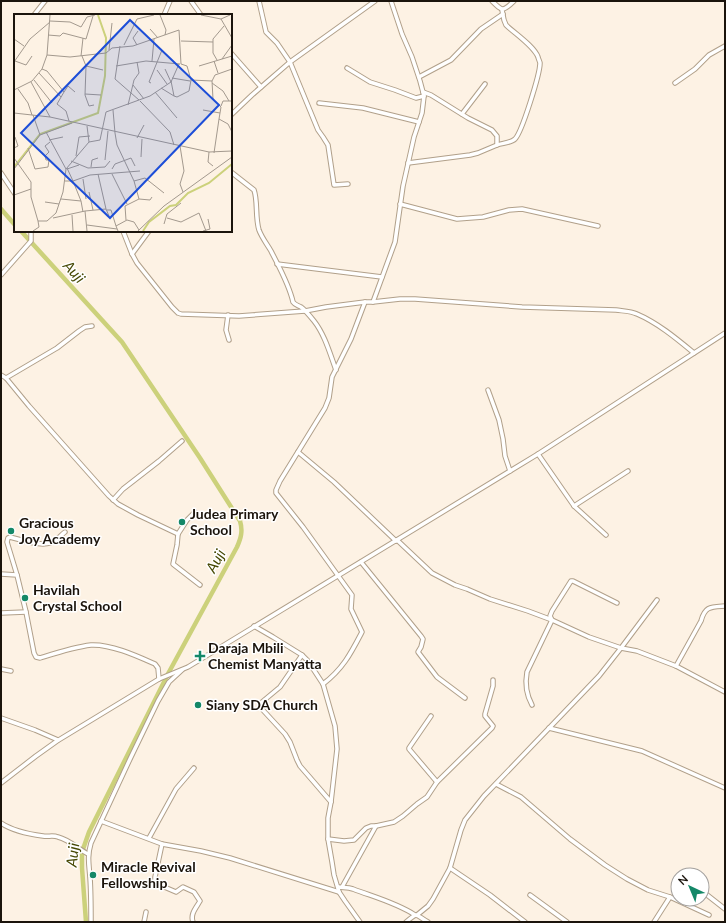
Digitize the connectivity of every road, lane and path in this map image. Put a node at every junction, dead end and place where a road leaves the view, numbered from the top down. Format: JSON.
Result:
{"nodes":[{"id":1,"x":45,"y":1,"type":"edge"},
{"id":2,"x":170,"y":1,"type":"edge"},
{"id":3,"x":191,"y":1,"type":"edge"},
{"id":4,"x":259,"y":1,"type":"edge"},
{"id":5,"x":375,"y":1,"type":"edge"},
{"id":6,"x":391,"y":1,"type":"edge"},
{"id":7,"x":492,"y":1,"type":"edge"},
{"id":8,"x":514,"y":1,"type":"edge"},
{"id":9,"x":502,"y":10,"type":"junction"},
{"id":10,"x":35,"y":14,"type":"edge"},
{"id":11,"x":164,"y":14,"type":"edge"},
{"id":12,"x":201,"y":14,"type":"edge"},
{"id":13,"x":503,"y":14,"type":"junction"},
{"id":14,"x":725,"y":46,"type":"edge"},
{"id":15,"x":232,"y":54,"type":"edge"},
{"id":16,"x":290,"y":62,"type":"junction"},
{"id":17,"x":347,"y":68,"type":"dead end"},
{"id":18,"x":419,"y":77,"type":"junction"},
{"id":19,"x":675,"y":83,"type":"dead end"},
{"id":20,"x":486,"y":84,"type":"dead end"},
{"id":21,"x":260,"y":87,"type":"junction"},
{"id":22,"x":423,"y":94,"type":"junction"},
{"id":23,"x":319,"y":103,"type":"dead end"},
{"id":24,"x":232,"y":114,"type":"edge"},
{"id":25,"x":462,"y":114,"type":"junction"},
{"id":26,"x":419,"y":122,"type":"junction"},
{"id":27,"x":497,"y":145,"type":"junction"},
{"id":28,"x":408,"y":163,"type":"junction"},
{"id":29,"x":1,"y":173,"type":"edge"},
{"id":30,"x":232,"y":173,"type":"edge"},
{"id":31,"x":348,"y":184,"type":"dead end"},
{"id":32,"x":14,"y":192,"type":"edge"},
{"id":33,"x":400,"y":204,"type":"junction"},
{"id":34,"x":598,"y":226,"type":"dead end"},
{"id":35,"x":31,"y":232,"type":"edge"},
{"id":36,"x":123,"y":232,"type":"edge"},
{"id":37,"x":148,"y":232,"type":"edge"},
{"id":38,"x":132,"y":254,"type":"junction"},
{"id":39,"x":277,"y":264,"type":"junction"},
{"id":40,"x":1,"y":275,"type":"edge"},
{"id":41,"x":382,"y":277,"type":"junction"},
{"id":42,"x":365,"y":302,"type":"junction"},
{"id":43,"x":373,"y":302,"type":"junction"},
{"id":44,"x":304,"y":311,"type":"junction"},
{"id":45,"x":228,"y":316,"type":"junction"},
{"id":46,"x":92,"y":326,"type":"dead end"},
{"id":47,"x":725,"y":333,"type":"edge"},
{"id":48,"x":228,"y":340,"type":"dead end"},
{"id":49,"x":694,"y":353,"type":"junction"},
{"id":50,"x":336,"y":370,"type":"junction"},
{"id":51,"x":1,"y":374,"type":"edge"},
{"id":52,"x":6,"y":378,"type":"junction"},
{"id":53,"x":488,"y":390,"type":"dead end"},
{"id":54,"x":182,"y":440,"type":"dead end"},
{"id":55,"x":298,"y":452,"type":"junction"},
{"id":56,"x":538,"y":454,"type":"junction"},
{"id":57,"x":510,"y":471,"type":"junction"},
{"id":58,"x":628,"y":472,"type":"dead end"},
{"id":59,"x":113,"y":500,"type":"junction"},
{"id":60,"x":574,"y":506,"type":"junction"},
{"id":61,"x":195,"y":512,"type":"dead end"},
{"id":62,"x":65,"y":532,"type":"dead end"},
{"id":63,"x":178,"y":534,"type":"junction"},
{"id":64,"x":606,"y":535,"type":"dead end"},
{"id":65,"x":397,"y":540,"type":"junction"},
{"id":66,"x":361,"y":562,"type":"junction"},
{"id":67,"x":1,"y":574,"type":"edge"},
{"id":68,"x":16,"y":575,"type":"junction"},
{"id":69,"x":338,"y":576,"type":"junction"},
{"id":70,"x":200,"y":585,"type":"dead end"},
{"id":71,"x":657,"y":600,"type":"dead end"},
{"id":72,"x":617,"y":603,"type":"dead end"},
{"id":73,"x":725,"y":606,"type":"edge"},
{"id":74,"x":26,"y":612,"type":"junction"},
{"id":75,"x":1,"y":613,"type":"edge"},
{"id":76,"x":552,"y":620,"type":"junction"},
{"id":77,"x":254,"y":626,"type":"junction"},
{"id":78,"x":621,"y":648,"type":"junction"},
{"id":79,"x":302,"y":655,"type":"junction"},
{"id":80,"x":676,"y":666,"type":"junction"},
{"id":81,"x":1,"y":669,"type":"edge"},
{"id":82,"x":183,"y":669,"type":"junction"},
{"id":83,"x":11,"y":671,"type":"dead end"},
{"id":84,"x":160,"y":678,"type":"junction"},
{"id":85,"x":493,"y":680,"type":"dead end"},
{"id":86,"x":323,"y":684,"type":"junction"},
{"id":87,"x":725,"y":692,"type":"edge"},
{"id":88,"x":465,"y":698,"type":"dead end"},
{"id":89,"x":532,"y":704,"type":"dead end"},
{"id":90,"x":431,"y":716,"type":"dead end"},
{"id":91,"x":1,"y":718,"type":"edge"},
{"id":92,"x":550,"y":728,"type":"junction"},
{"id":93,"x":58,"y":740,"type":"junction"},
{"id":94,"x":194,"y":768,"type":"dead end"},
{"id":95,"x":437,"y":782,"type":"junction"},
{"id":96,"x":1,"y":784,"type":"edge"},
{"id":97,"x":496,"y":784,"type":"junction"},
{"id":98,"x":725,"y":788,"type":"edge"},
{"id":99,"x":332,"y":802,"type":"junction"},
{"id":100,"x":101,"y":821,"type":"junction"},
{"id":101,"x":1,"y":823,"type":"edge"},
{"id":102,"x":376,"y":826,"type":"junction"},
{"id":103,"x":149,"y":838,"type":"junction"},
{"id":104,"x":328,"y":839,"type":"junction"},
{"id":105,"x":162,"y":844,"type":"junction"},
{"id":106,"x":87,"y":853,"type":"junction"},
{"id":107,"x":450,"y":868,"type":"junction"},
{"id":108,"x":340,"y":887,"type":"junction"},
{"id":109,"x":339,"y":892,"type":"junction"},
{"id":110,"x":530,"y":895,"type":"dead end"},
{"id":111,"x":670,"y":897,"type":"joint"},
{"id":112,"x":710,"y":897,"type":"edge"},
{"id":113,"x":694,"y":907,"type":"edge"},
{"id":114,"x":725,"y":909,"type":"edge"},
{"id":115,"x":146,"y":912,"type":"dead end"},
{"id":116,"x":416,"y":915,"type":"junction"},
{"id":117,"x":709,"y":915,"type":"dead end"},
{"id":118,"x":91,"y":922,"type":"edge"},
{"id":119,"x":144,"y":922,"type":"edge"},
{"id":120,"x":193,"y":922,"type":"edge"},
{"id":121,"x":360,"y":922,"type":"edge"},
{"id":122,"x":406,"y":922,"type":"edge"},
{"id":123,"x":428,"y":922,"type":"edge"},
{"id":124,"x":525,"y":922,"type":"edge"},
{"id":125,"x":568,"y":922,"type":"edge"},
{"id":126,"x":654,"y":922,"type":"edge"}],
"edges":[{"from":1,"to":10,"type":"street"},
{"from":2,"to":11,"type":"street"},
{"from":3,"to":12,"type":"street"},
{"from":4,"to":16,"type":"street"},
{"from":5,"to":16,"type":"street"},
{"from":6,"to":18,"type":"street"},
{"from":7,"to":9,"type":"street"},
{"from":8,"to":9,"type":"street"},
{"from":9,"to":13,"type":"street"},
{"from":13,"to":18,"type":"street"},
{"from":13,"to":27,"type":"street"},
{"from":14,"to":19,"type":"street"},
{"from":15,"to":21,"type":"street"},
{"from":16,"to":21,"type":"street"},
{"from":16,"to":31,"type":"street"},
{"from":17,"to":22,"type":"street"},
{"from":18,"to":22,"type":"street"},
{"from":20,"to":25,"type":"street"},
{"from":21,"to":24,"type":"street"},
{"from":22,"to":25,"type":"street"},
{"from":22,"to":26,"type":"street"},
{"from":23,"to":26,"type":"street"},
{"from":25,"to":27,"type":"street"},
{"from":26,"to":28,"type":"street"},
{"from":27,"to":28,"type":"street"},
{"from":28,"to":33,"type":"street"},
{"from":29,"to":32,"type":"street"},
{"from":30,"to":39,"type":"street"},
{"from":33,"to":34,"type":"street"},
{"from":33,"to":41,"type":"street"},
{"from":35,"to":40,"type":"street"},
{"from":36,"to":38,"type":"street"},
{"from":37,"to":38,"type":"street"},
{"from":38,"to":45,"type":"street"},
{"from":39,"to":41,"type":"street"},
{"from":39,"to":44,"type":"street"},
{"from":41,"to":43,"type":"street"},
{"from":42,"to":43,"type":"street"},
{"from":42,"to":44,"type":"street"},
{"from":42,"to":50,"type":"street"},
{"from":43,"to":49,"type":"street"},
{"from":44,"to":45,"type":"street"},
{"from":44,"to":50,"type":"street"},
{"from":45,"to":48,"type":"street"},
{"from":46,"to":52,"type":"street"},
{"from":47,"to":49,"type":"street"},
{"from":49,"to":56,"type":"street"},
{"from":50,"to":55,"type":"street"},
{"from":51,"to":52,"type":"street"},
{"from":52,"to":59,"type":"street"},
{"from":53,"to":57,"type":"street"},
{"from":54,"to":59,"type":"street"},
{"from":55,"to":65,"type":"street"},
{"from":55,"to":69,"type":"street"},
{"from":56,"to":57,"type":"street"},
{"from":56,"to":60,"type":"street"},
{"from":57,"to":65,"type":"street"},
{"from":58,"to":60,"type":"street"},
{"from":59,"to":63,"type":"street"},
{"from":60,"to":64,"type":"street"},
{"from":61,"to":63,"type":"street"},
{"from":62,"to":68,"type":"street"},
{"from":63,"to":70,"type":"street"},
{"from":65,"to":66,"type":"street"},
{"from":65,"to":76,"type":"street"},
{"from":66,"to":69,"type":"street"},
{"from":66,"to":88,"type":"street"},
{"from":67,"to":68,"type":"street"},
{"from":68,"to":74,"type":"street"},
{"from":69,"to":77,"type":"street"},
{"from":69,"to":86,"type":"street"},
{"from":71,"to":78,"type":"street"},
{"from":72,"to":76,"type":"street"},
{"from":73,"to":80,"type":"street"},
{"from":74,"to":75,"type":"street"},
{"from":74,"to":84,"type":"street"},
{"from":76,"to":78,"type":"street"},
{"from":76,"to":89,"type":"street"},
{"from":77,"to":79,"type":"street"},
{"from":77,"to":82,"type":"street"},
{"from":78,"to":80,"type":"street"},
{"from":78,"to":92,"type":"street"},
{"from":79,"to":86,"type":"street"},
{"from":79,"to":99,"type":"street"},
{"from":80,"to":87,"type":"street"},
{"from":81,"to":83,"type":"street"},
{"from":82,"to":84,"type":"street"},
{"from":82,"to":100,"type":"street"},
{"from":84,"to":93,"type":"street"},
{"from":85,"to":95,"type":"street"},
{"from":86,"to":99,"type":"street"},
{"from":90,"to":95,"type":"street"},
{"from":91,"to":93,"type":"street"},
{"from":92,"to":97,"type":"street"},
{"from":92,"to":98,"type":"street"},
{"from":93,"to":96,"type":"street"},
{"from":94,"to":103,"type":"street"},
{"from":95,"to":102,"type":"street"},
{"from":97,"to":107,"type":"street"},
{"from":97,"to":111,"type":"street"},
{"from":99,"to":104,"type":"street"},
{"from":100,"to":103,"type":"street"},
{"from":100,"to":106,"type":"street"},
{"from":101,"to":106,"type":"street"},
{"from":102,"to":104,"type":"street"},
{"from":102,"to":108,"type":"street"},
{"from":103,"to":105,"type":"street"},
{"from":104,"to":108,"type":"street"},
{"from":105,"to":109,"type":"street"},
{"from":105,"to":120,"type":"street"},
{"from":106,"to":118,"type":"street"},
{"from":107,"to":116,"type":"street"},
{"from":107,"to":124,"type":"street"},
{"from":108,"to":109,"type":"street"},
{"from":108,"to":116,"type":"street"},
{"from":109,"to":121,"type":"street"},
{"from":110,"to":125,"type":"street"},
{"from":111,"to":126,"type":"street"},
{"from":112,"to":114,"type":"street"},
{"from":113,"to":117,"type":"street"},
{"from":115,"to":119,"type":"street"},
{"from":116,"to":122,"type":"street"},
{"from":116,"to":123,"type":"street"}]}
